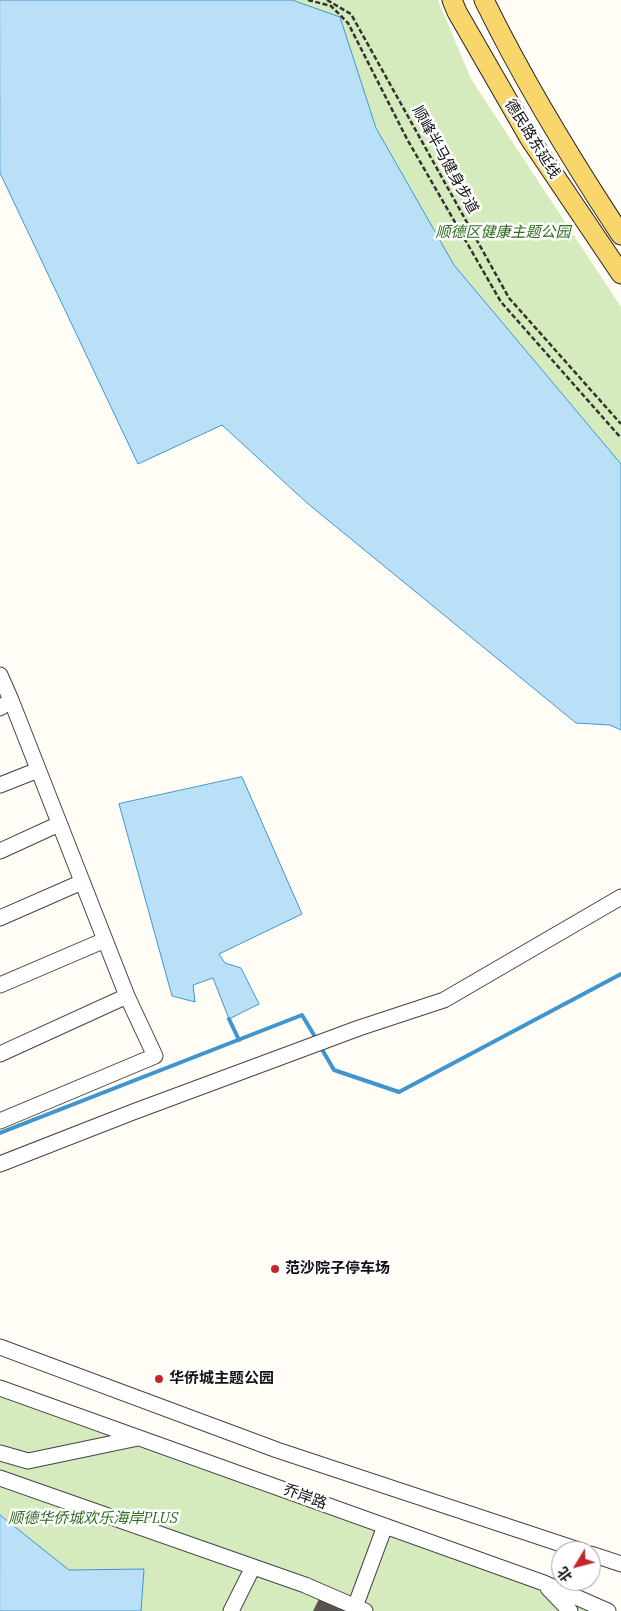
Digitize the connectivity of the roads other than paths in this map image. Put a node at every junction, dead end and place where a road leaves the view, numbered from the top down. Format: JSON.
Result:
{"nodes":[{"id":1,"x":452,"y":0,"type":"edge"},
{"id":2,"x":484,"y":0,"type":"edge"},
{"id":3,"x":621,"y":235,"type":"edge"},
{"id":4,"x":621,"y":274,"type":"edge"},
{"id":5,"x":0,"y":675,"type":"edge"},
{"id":6,"x":5,"y":704,"type":"edge"},
{"id":7,"x":38,"y":770,"type":"junction"},
{"id":8,"x":0,"y":785,"type":"edge"},
{"id":9,"x":59,"y":824,"type":"junction"},
{"id":10,"x":0,"y":850,"type":"edge"},
{"id":11,"x":82,"y":882,"type":"junction"},
{"id":12,"x":621,"y":897,"type":"edge"},
{"id":13,"x":0,"y":918,"type":"edge"},
{"id":14,"x":105,"y":940,"type":"junction"},
{"id":15,"x":0,"y":985,"type":"edge"},
{"id":16,"x":127,"y":996,"type":"junction"},
{"id":17,"x":0,"y":1054,"type":"edge"},
{"id":18,"x":0,"y":1121,"type":"edge"},
{"id":19,"x":0,"y":1164,"type":"edge"},
{"id":20,"x":0,"y":1347,"type":"edge"},
{"id":21,"x":0,"y":1388,"type":"edge"},
{"id":22,"x":140,"y":1438,"type":"junction"},
{"id":23,"x":0,"y":1453,"type":"edge"},
{"id":24,"x":0,"y":1478,"type":"edge"},
{"id":25,"x":385,"y":1526,"type":"junction"},
{"id":26,"x":552,"y":1541,"type":"edge"},
{"id":27,"x":601,"y":1557,"type":"edge"},
{"id":28,"x":619,"y":1563,"type":"edge"},
{"id":29,"x":253,"y":1567,"type":"junction"},
{"id":30,"x":544,"y":1583,"type":"junction"},
{"id":31,"x":360,"y":1609,"type":"edge"},
{"id":32,"x":231,"y":1611,"type":"edge"},
{"id":33,"x":570,"y":1611,"type":"edge"},
{"id":34,"x":608,"y":1611,"type":"edge"}],
"edges":[{"from":1,"to":4,"type":"main road","name":"德民路东延线"},
{"from":2,"to":3,"type":"main road","name":"德民路东延线"},
{"from":5,"to":6,"type":"street"},
{"from":6,"to":7,"type":"street"},
{"from":7,"to":8,"type":"street"},
{"from":7,"to":9,"type":"street"},
{"from":9,"to":10,"type":"street"},
{"from":9,"to":11,"type":"street"},
{"from":11,"to":13,"type":"street"},
{"from":11,"to":14,"type":"street"},
{"from":12,"to":19,"type":"street"},
{"from":14,"to":15,"type":"street"},
{"from":14,"to":16,"type":"street"},
{"from":16,"to":17,"type":"street"},
{"from":16,"to":18,"type":"street"},
{"from":20,"to":26,"type":"street"},
{"from":21,"to":22,"type":"street","name":"乔岸路"},
{"from":22,"to":23,"type":"street"},
{"from":22,"to":25,"type":"street","name":"乔岸路"},
{"from":24,"to":29,"type":"street"},
{"from":25,"to":30,"type":"street","name":"乔岸路"},
{"from":25,"to":31,"type":"street"},
{"from":27,"to":28,"type":"street"},
{"from":29,"to":31,"type":"street"},
{"from":29,"to":32,"type":"street"},
{"from":30,"to":33,"type":"street"},
{"from":30,"to":34,"type":"street","name":"乔岸路"}]}
